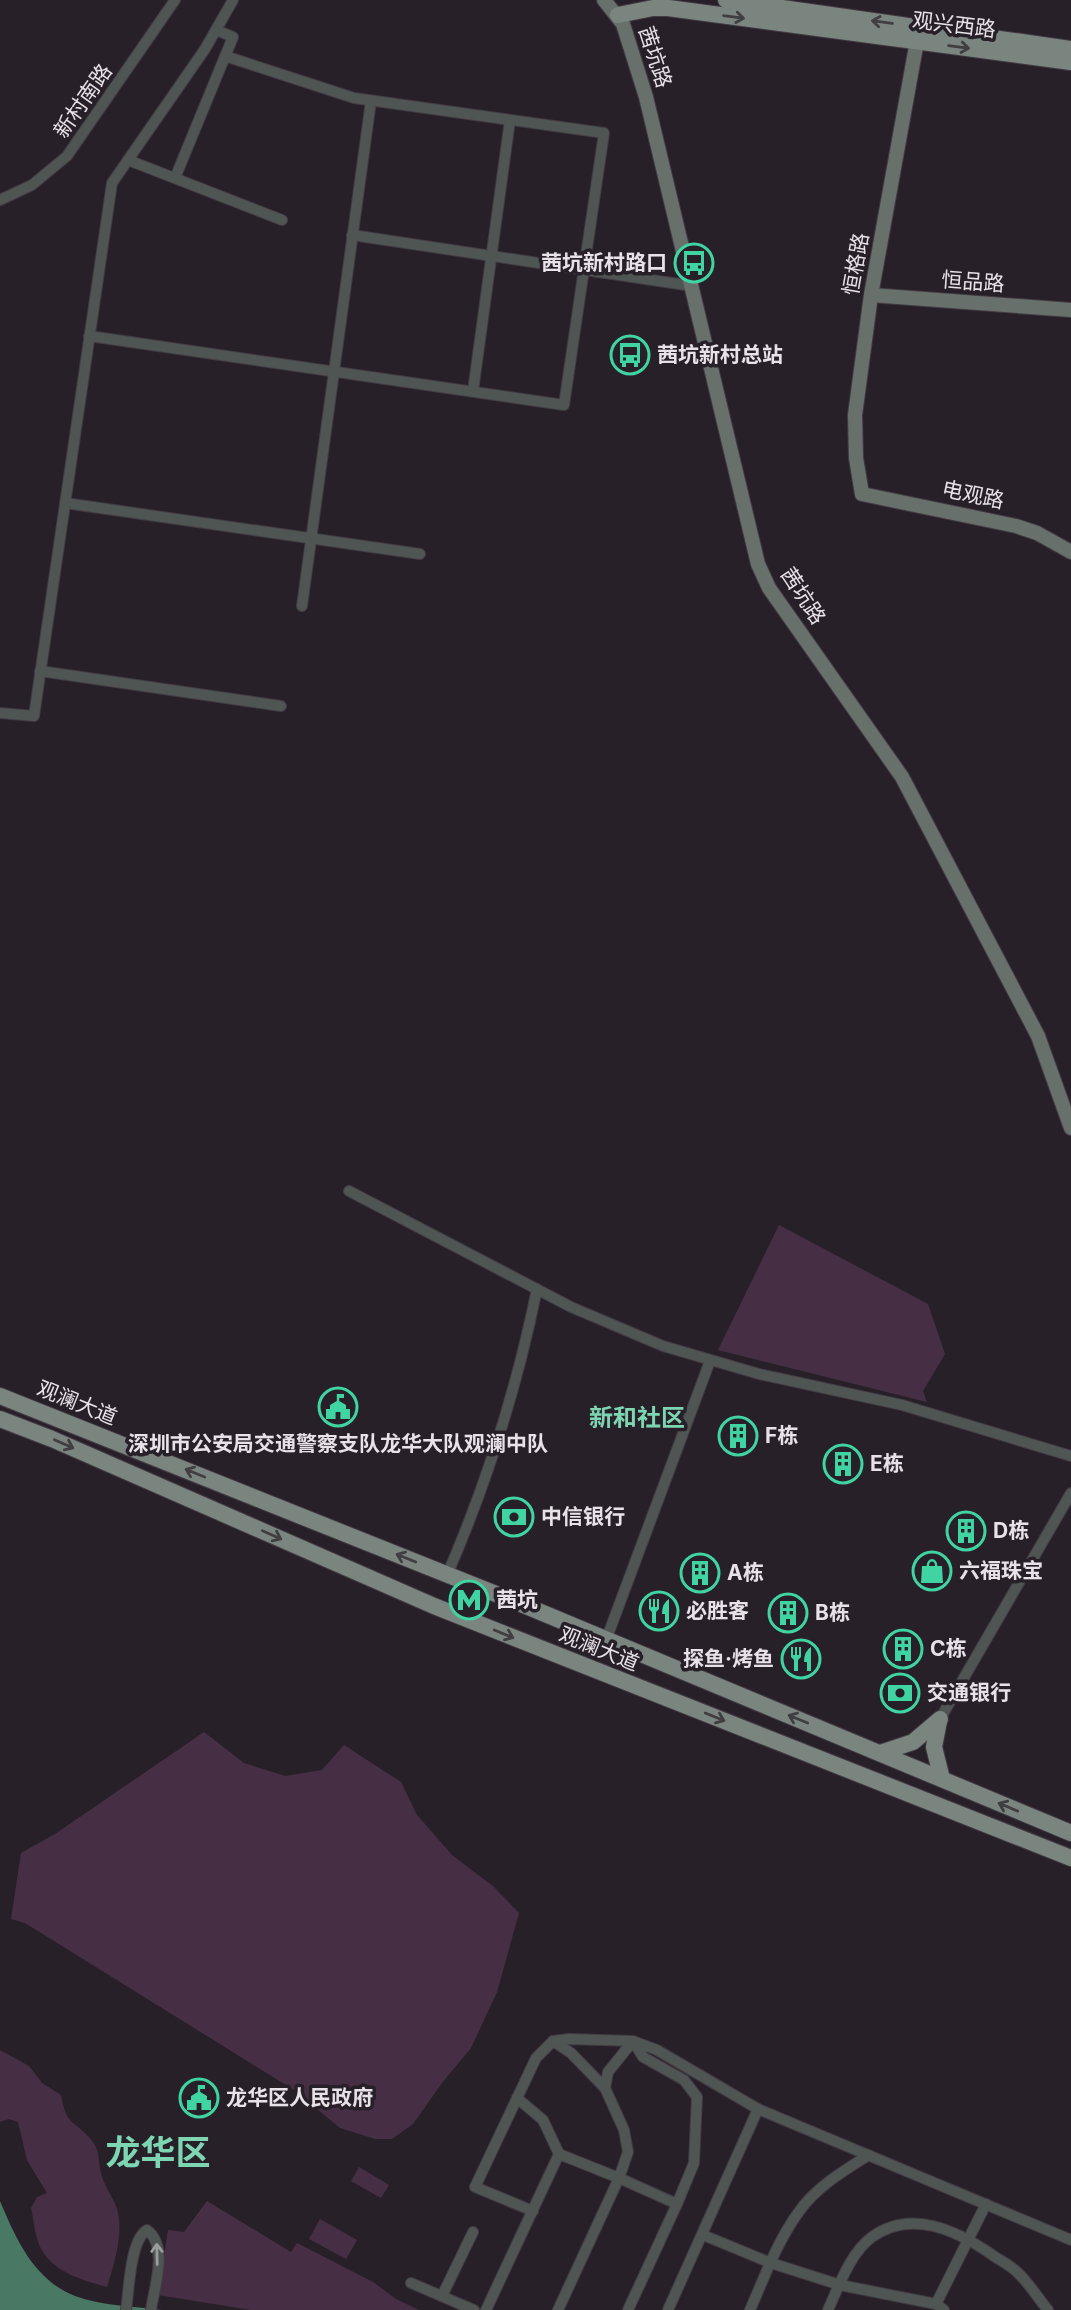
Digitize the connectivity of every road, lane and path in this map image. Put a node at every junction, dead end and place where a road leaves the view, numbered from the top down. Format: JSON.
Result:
{"nodes":[{"id":1,"x":175,"y":0,"type":"edge"},
{"id":2,"x":233,"y":0,"type":"edge"},
{"id":3,"x":604,"y":0,"type":"edge"},
{"id":4,"x":650,"y":0,"type":"edge"},
{"id":5,"x":726,"y":0,"type":"edge"},
{"id":6,"x":618,"y":15,"type":"junction"},
{"id":7,"x":216,"y":30,"type":"junction"},
{"id":8,"x":917,"y":41,"type":"junction"},
{"id":9,"x":1071,"y":49,"type":"edge"},
{"id":10,"x":225,"y":56,"type":"junction"},
{"id":11,"x":1071,"y":62,"type":"edge"},
{"id":12,"x":370,"y":101,"type":"junction"},
{"id":13,"x":510,"y":120,"type":"junction"},
{"id":14,"x":128,"y":160,"type":"junction"},
{"id":15,"x":175,"y":178,"type":"junction"},
{"id":16,"x":0,"y":200,"type":"edge"},
{"id":17,"x":282,"y":220,"type":"dead end"},
{"id":18,"x":352,"y":235,"type":"junction"},
{"id":19,"x":491,"y":256,"type":"junction"},
{"id":20,"x":584,"y":270,"type":"junction"},
{"id":21,"x":692,"y":286,"type":"junction"},
{"id":22,"x":871,"y":295,"type":"junction"},
{"id":23,"x":1071,"y":310,"type":"edge"},
{"id":24,"x":89,"y":336,"type":"junction"},
{"id":25,"x":334,"y":371,"type":"junction"},
{"id":26,"x":473,"y":391,"type":"junction"},
{"id":27,"x":862,"y":494,"type":"joint"},
{"id":28,"x":65,"y":503,"type":"junction"},
{"id":29,"x":311,"y":539,"type":"junction"},
{"id":30,"x":1071,"y":552,"type":"edge"},
{"id":31,"x":420,"y":554,"type":"dead end"},
{"id":32,"x":302,"y":606,"type":"dead end"},
{"id":33,"x":40,"y":671,"type":"junction"},
{"id":34,"x":281,"y":706,"type":"dead end"},
{"id":35,"x":0,"y":713,"type":"edge"},
{"id":36,"x":1071,"y":1128,"type":"edge"},
{"id":37,"x":349,"y":1191,"type":"dead end"},
{"id":38,"x":537,"y":1289,"type":"junction"},
{"id":39,"x":710,"y":1361,"type":"junction"},
{"id":40,"x":0,"y":1395,"type":"edge"},
{"id":41,"x":0,"y":1419,"type":"edge"},
{"id":42,"x":1071,"y":1456,"type":"edge"},
{"id":43,"x":1071,"y":1493,"type":"edge"},
{"id":44,"x":447,"y":1575,"type":"junction"},
{"id":45,"x":606,"y":1640,"type":"junction"},
{"id":46,"x":940,"y":1719,"type":"junction"},
{"id":47,"x":880,"y":1753,"type":"junction"},
{"id":48,"x":942,"y":1779,"type":"junction"},
{"id":49,"x":1071,"y":1833,"type":"edge"},
{"id":50,"x":1071,"y":1858,"type":"edge"},
{"id":51,"x":553,"y":2041,"type":"junction"},
{"id":52,"x":633,"y":2041,"type":"junction"},
{"id":53,"x":605,"y":2088,"type":"junction"},
{"id":54,"x":517,"y":2098,"type":"junction"},
{"id":55,"x":758,"y":2109,"type":"junction"},
{"id":56,"x":559,"y":2154,"type":"junction"},
{"id":57,"x":869,"y":2155,"type":"junction"},
{"id":58,"x":619,"y":2178,"type":"junction"},
{"id":59,"x":677,"y":2204,"type":"junction"},
{"id":60,"x":986,"y":2204,"type":"junction"},
{"id":61,"x":533,"y":2211,"type":"junction"},
{"id":62,"x":473,"y":2232,"type":"dead end"},
{"id":63,"x":703,"y":2235,"type":"junction"},
{"id":64,"x":968,"y":2239,"type":"junction"},
{"id":65,"x":1071,"y":2240,"type":"edge"},
{"id":66,"x":771,"y":2263,"type":"junction"},
{"id":67,"x":411,"y":2283,"type":"dead end"},
{"id":68,"x":840,"y":2284,"type":"junction"},
{"id":69,"x":442,"y":2296,"type":"junction"},
{"id":70,"x":940,"y":2307,"type":"edge"},
{"id":71,"x":126,"y":2310,"type":"edge"},
{"id":72,"x":151,"y":2310,"type":"edge"},
{"id":73,"x":474,"y":2310,"type":"edge"},
{"id":74,"x":486,"y":2310,"type":"edge"},
{"id":75,"x":558,"y":2310,"type":"edge"},
{"id":76,"x":628,"y":2310,"type":"edge"},
{"id":77,"x":667,"y":2310,"type":"edge"},
{"id":78,"x":750,"y":2310,"type":"edge"},
{"id":79,"x":828,"y":2310,"type":"edge"},
{"id":80,"x":1048,"y":2310,"type":"edge"}],
"edges":[{"from":1,"to":16,"type":"street","name":"新村南路"},
{"from":2,"to":7,"type":"street"},
{"from":3,"to":6,"type":"street","name":"茜坑路"},
{"from":4,"to":6,"type":"main road"},
{"from":9,"to":5,"type":"main road","name":"观兴西路","one_way":true},
{"from":6,"to":8,"type":"main road","name":"观兴西路","one_way":true},
{"from":6,"to":21,"type":"street","name":"茜坑路"},
{"from":7,"to":10,"type":"street"},
{"from":7,"to":14,"type":"street"},
{"from":8,"to":11,"type":"main road","name":"观兴西路","one_way":true},
{"from":8,"to":22,"type":"street","name":"恒格路"},
{"from":10,"to":12,"type":"street"},
{"from":10,"to":15,"type":"street"},
{"from":12,"to":13,"type":"street"},
{"from":12,"to":18,"type":"street"},
{"from":13,"to":19,"type":"street"},
{"from":13,"to":20,"type":"street"},
{"from":14,"to":15,"type":"street"},
{"from":14,"to":24,"type":"street"},
{"from":15,"to":17,"type":"street"},
{"from":18,"to":19,"type":"street"},
{"from":18,"to":25,"type":"street"},
{"from":19,"to":20,"type":"street"},
{"from":19,"to":26,"type":"street"},
{"from":20,"to":21,"type":"street"},
{"from":20,"to":26,"type":"street"},
{"from":21,"to":36,"type":"street","name":"茜坑路"},
{"from":22,"to":23,"type":"street","name":"恒品路"},
{"from":22,"to":27,"type":"street","name":"恒格路"},
{"from":24,"to":25,"type":"street"},
{"from":24,"to":28,"type":"street"},
{"from":25,"to":26,"type":"street"},
{"from":25,"to":29,"type":"street"},
{"from":27,"to":30,"type":"street","name":"电观路"},
{"from":28,"to":29,"type":"street"},
{"from":28,"to":33,"type":"street"},
{"from":29,"to":31,"type":"street"},
{"from":29,"to":32,"type":"street"},
{"from":33,"to":34,"type":"street"},
{"from":33,"to":35,"type":"street"},
{"from":37,"to":38,"type":"street"},
{"from":38,"to":39,"type":"street"},
{"from":38,"to":44,"type":"street"},
{"from":39,"to":42,"type":"street"},
{"from":39,"to":45,"type":"street"},
{"from":44,"to":40,"type":"main road","name":"观澜大道","one_way":true},
{"from":41,"to":50,"type":"main road","name":"观澜大道","one_way":true},
{"from":43,"to":46,"type":"street"},
{"from":44,"to":45,"type":"main road","name":"观澜大道"},
{"from":47,"to":45,"type":"main road","name":"观澜大道","one_way":true},
{"from":46,"to":47,"type":"main road"},
{"from":46,"to":48,"type":"main road"},
{"from":47,"to":48,"type":"main road","name":"观澜大道"},
{"from":49,"to":48,"type":"main road","name":"观澜大道","one_way":true},
{"from":51,"to":52,"type":"street"},
{"from":51,"to":53,"type":"street"},
{"from":51,"to":54,"type":"street"},
{"from":52,"to":53,"type":"street"},
{"from":52,"to":55,"type":"street"},
{"from":52,"to":59,"type":"street"},
{"from":53,"to":58,"type":"street"},
{"from":54,"to":56,"type":"street"},
{"from":54,"to":61,"type":"street"},
{"from":55,"to":57,"type":"street"},
{"from":55,"to":63,"type":"street"},
{"from":56,"to":58,"type":"street"},
{"from":56,"to":61,"type":"street"},
{"from":57,"to":60,"type":"street"},
{"from":57,"to":66,"type":"street"},
{"from":58,"to":59,"type":"street"},
{"from":58,"to":75,"type":"street"},
{"from":59,"to":76,"type":"street"},
{"from":60,"to":64,"type":"street"},
{"from":60,"to":65,"type":"street"},
{"from":61,"to":74,"type":"street"},
{"from":62,"to":69,"type":"street"},
{"from":63,"to":66,"type":"street"},
{"from":63,"to":77,"type":"street"},
{"from":64,"to":68,"type":"street"},
{"from":64,"to":70,"type":"street"},
{"from":64,"to":80,"type":"street"},
{"from":66,"to":68,"type":"street"},
{"from":66,"to":78,"type":"street"},
{"from":67,"to":69,"type":"street"},
{"from":68,"to":70,"type":"street"},
{"from":68,"to":79,"type":"street"},
{"from":69,"to":73,"type":"street"},
{"from":72,"to":71,"type":"street","one_way":true}]}
